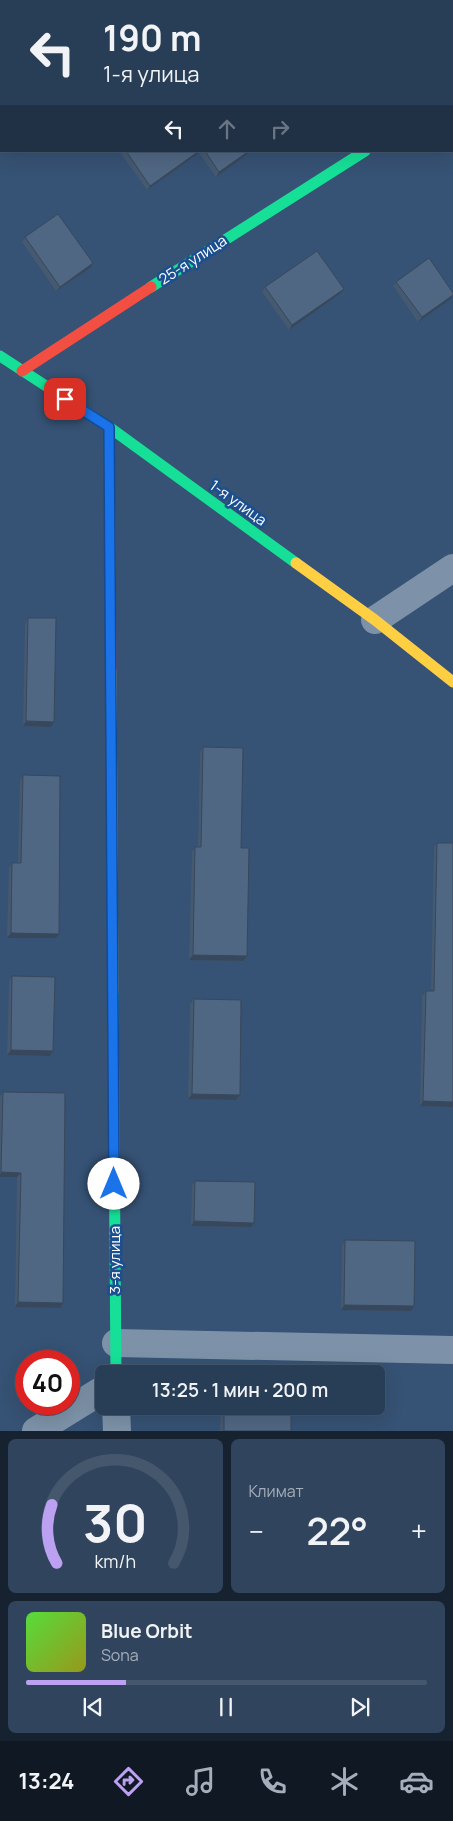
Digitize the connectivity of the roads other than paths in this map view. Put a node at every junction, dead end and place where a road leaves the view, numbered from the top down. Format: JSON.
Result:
{"nodes":[{"id":1,"x":363,"y":152,"type":"edge"},
{"id":2,"x":0,"y":356,"type":"edge"},
{"id":3,"x":22,"y":371,"type":"junction"},
{"id":4,"x":109,"y":427,"type":"junction"},
{"id":5,"x":453,"y":568,"type":"edge"},
{"id":6,"x":375,"y":620,"type":"junction"},
{"id":7,"x":453,"y":682,"type":"edge"},
{"id":8,"x":116,"y":1343,"type":"junction"},
{"id":9,"x":453,"y":1350,"type":"edge"},
{"id":10,"x":116,"y":1365,"type":"edge"},
{"id":11,"x":95,"y":1395,"type":"edge"},
{"id":12,"x":116,"y":1415,"type":"edge"},
{"id":13,"x":36,"y":1431,"type":"edge"},
{"id":14,"x":117,"y":1431,"type":"edge"}],
"edges":[{"from":1,"to":3,"type":"street","name":"25-я улица"},
{"from":2,"to":3,"type":"street","name":"1-я улица"},
{"from":3,"to":4,"type":"street","name":"1-я улица"},
{"from":4,"to":6,"type":"street","name":"1-я улица"},
{"from":4,"to":8,"type":"street","name":"3-я улица"},
{"from":5,"to":6,"type":"street"},
{"from":6,"to":7,"type":"street","name":"1-я улица"},
{"from":8,"to":9,"type":"street"},
{"from":8,"to":10,"type":"street","name":"3-я улица"},
{"from":11,"to":13,"type":"street"},
{"from":12,"to":14,"type":"street"}]}
